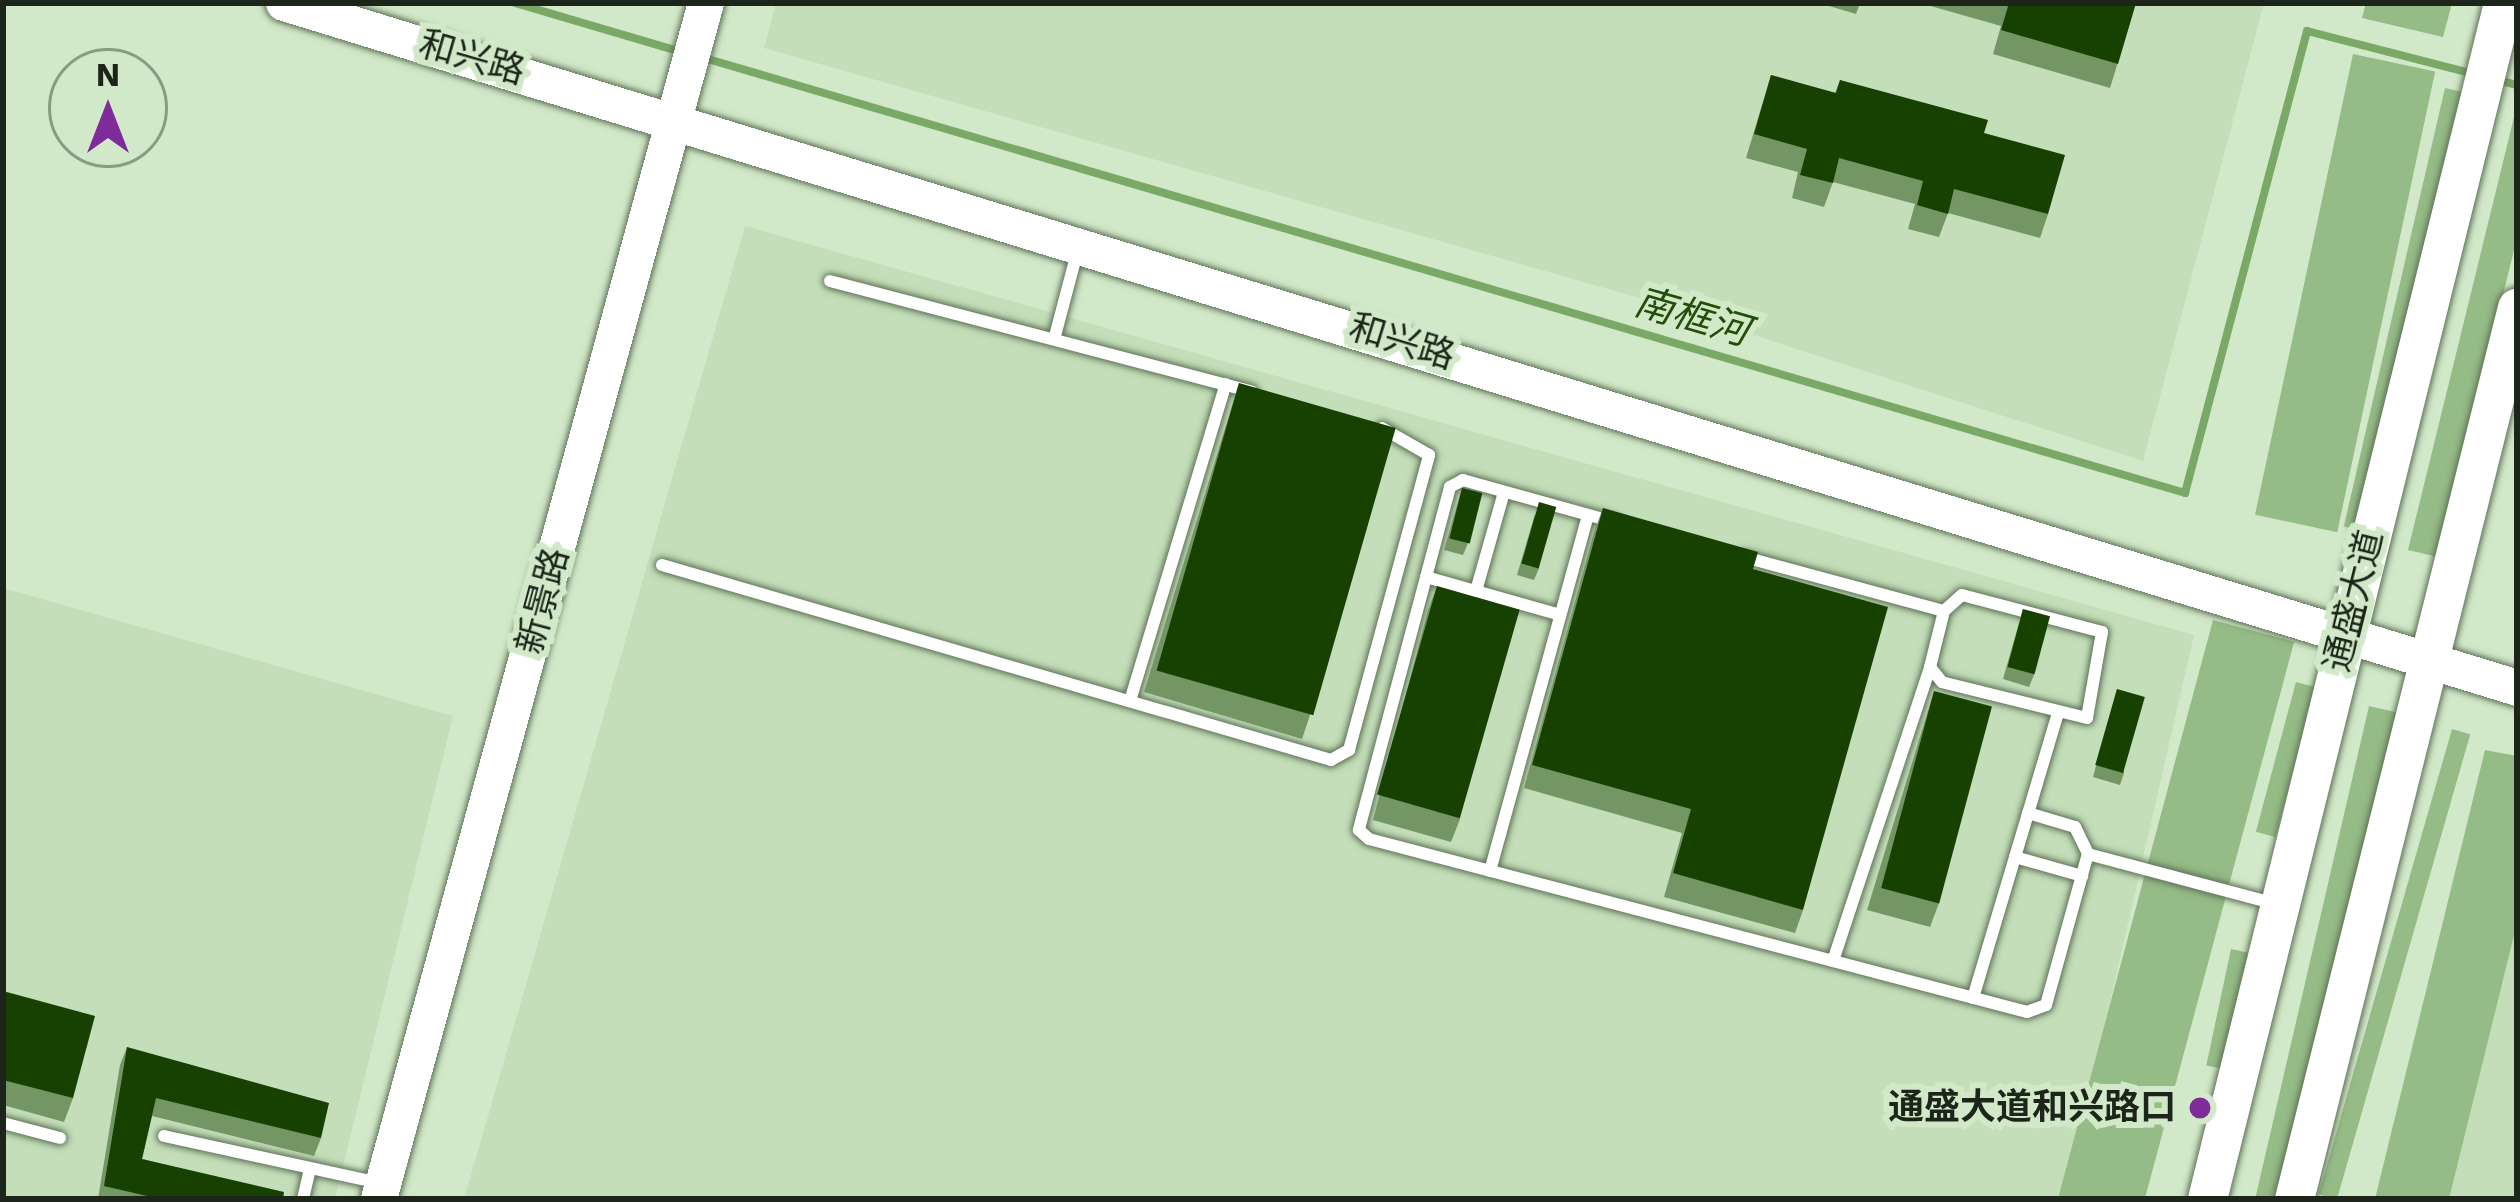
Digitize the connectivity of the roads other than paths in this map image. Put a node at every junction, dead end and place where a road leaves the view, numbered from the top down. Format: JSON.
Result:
{"nodes":[{"id":1,"x":284,"y":3,"type":"edge"},
{"id":2,"x":706,"y":3,"type":"edge"},
{"id":3,"x":2503,"y":3,"type":"edge"},
{"id":4,"x":676,"y":117,"type":"junction"},
{"id":5,"x":1080,"y":242,"type":"junction"},
{"id":6,"x":830,"y":280,"type":"dead end"},
{"id":7,"x":2517,"y":307,"type":"edge"},
{"id":8,"x":1054,"y":336,"type":"junction"},
{"id":9,"x":1226,"y":384,"type":"junction"},
{"id":10,"x":1268,"y":396,"type":"edge"},
{"id":11,"x":1352,"y":419,"type":"edge"},
{"id":12,"x":1504,"y":492,"type":"junction"},
{"id":13,"x":1588,"y":514,"type":"junction"},
{"id":14,"x":1632,"y":526,"type":"edge"},
{"id":15,"x":1721,"y":550,"type":"edge"},
{"id":16,"x":662,"y":565,"type":"dead end"},
{"id":17,"x":1426,"y":577,"type":"junction"},
{"id":18,"x":1476,"y":591,"type":"junction"},
{"id":19,"x":1944,"y":611,"type":"junction"},
{"id":20,"x":1560,"y":615,"type":"junction"},
{"id":21,"x":2345,"y":635,"type":"junction"},
{"id":22,"x":2426,"y":661,"type":"junction"},
{"id":23,"x":1930,"y":667,"type":"junction"},
{"id":24,"x":2517,"y":688,"type":"edge"},
{"id":25,"x":1130,"y":701,"type":"junction"},
{"id":26,"x":2056,"y":716,"type":"junction"},
{"id":27,"x":2028,"y":813,"type":"junction"},
{"id":28,"x":2088,"y":854,"type":"junction"},
{"id":29,"x":2014,"y":857,"type":"junction"},
{"id":30,"x":1490,"y":871,"type":"junction"},
{"id":31,"x":2082,"y":876,"type":"junction"},
{"id":32,"x":2278,"y":905,"type":"junction"},
{"id":33,"x":1833,"y":961,"type":"junction"},
{"id":34,"x":1973,"y":998,"type":"junction"},
{"id":35,"x":3,"y":1124,"type":"edge"},
{"id":36,"x":164,"y":1136,"type":"dead end"},
{"id":37,"x":60,"y":1138,"type":"dead end"},
{"id":38,"x":310,"y":1169,"type":"junction"},
{"id":39,"x":381,"y":1191,"type":"edge"},
{"id":40,"x":303,"y":1199,"type":"edge"},
{"id":41,"x":2207,"y":1199,"type":"edge"},
{"id":42,"x":2294,"y":1199,"type":"edge"}],
"edges":[{"from":1,"to":4,"type":"street","name":"和兴路"},
{"from":2,"to":4,"type":"street","name":"新景路"},
{"from":3,"to":21,"type":"main road","name":"通盛大道"},
{"from":4,"to":5,"type":"street","name":"和兴路"},
{"from":4,"to":39,"type":"street","name":"新景路"},
{"from":5,"to":8,"type":"lane"},
{"from":5,"to":21,"type":"street","name":"和兴路"},
{"from":6,"to":8,"type":"lane"},
{"from":7,"to":22,"type":"main road"},
{"from":8,"to":9,"type":"lane"},
{"from":9,"to":10,"type":"lane"},
{"from":9,"to":25,"type":"lane"},
{"from":11,"to":25,"type":"lane"},
{"from":12,"to":13,"type":"lane"},
{"from":12,"to":17,"type":"lane"},
{"from":12,"to":18,"type":"lane"},
{"from":13,"to":14,"type":"lane"},
{"from":13,"to":20,"type":"lane"},
{"from":15,"to":19,"type":"lane"},
{"from":16,"to":25,"type":"lane"},
{"from":17,"to":18,"type":"lane"},
{"from":17,"to":30,"type":"lane"},
{"from":18,"to":20,"type":"lane"},
{"from":19,"to":23,"type":"lane"},
{"from":19,"to":26,"type":"lane"},
{"from":20,"to":30,"type":"lane"},
{"from":21,"to":22,"type":"street","name":"和兴路"},
{"from":21,"to":32,"type":"main road","name":"通盛大道"},
{"from":22,"to":24,"type":"street","name":"和兴路"},
{"from":22,"to":42,"type":"main road"},
{"from":23,"to":26,"type":"lane"},
{"from":23,"to":33,"type":"lane"},
{"from":26,"to":27,"type":"lane"},
{"from":27,"to":28,"type":"lane"},
{"from":27,"to":29,"type":"lane"},
{"from":28,"to":31,"type":"lane"},
{"from":28,"to":32,"type":"lane"},
{"from":29,"to":31,"type":"lane"},
{"from":29,"to":34,"type":"lane"},
{"from":30,"to":33,"type":"lane"},
{"from":31,"to":34,"type":"lane"},
{"from":32,"to":41,"type":"main road","name":"通盛大道"},
{"from":33,"to":34,"type":"lane"},
{"from":35,"to":37,"type":"lane"},
{"from":36,"to":38,"type":"lane"},
{"from":38,"to":39,"type":"lane"},
{"from":38,"to":40,"type":"lane"}]}
